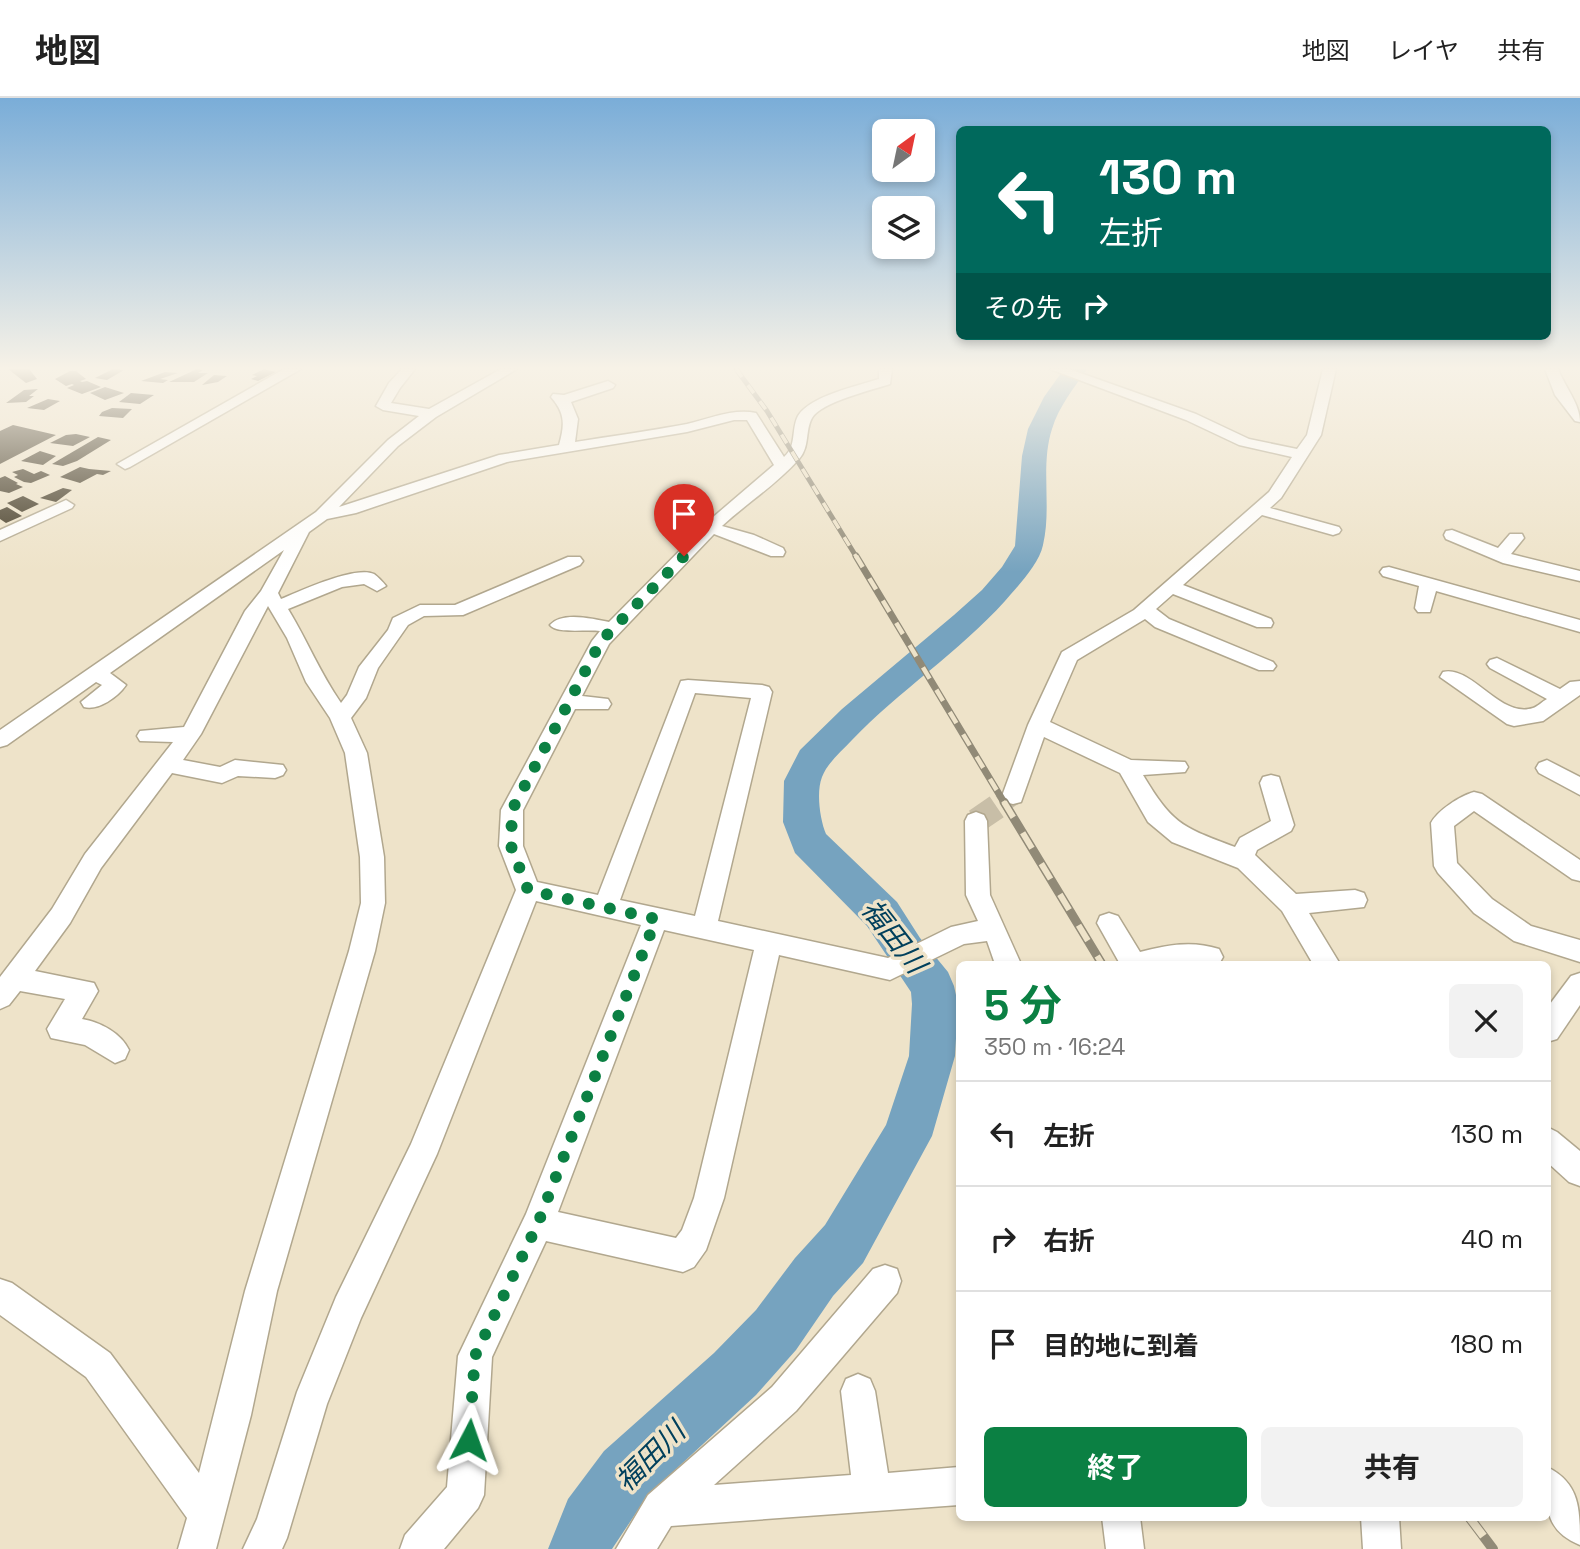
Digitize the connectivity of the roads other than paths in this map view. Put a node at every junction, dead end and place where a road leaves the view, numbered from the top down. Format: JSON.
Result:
{"nodes":[{"id":1,"x":172,"y":437,"type":"edge"},
{"id":2,"x":401,"y":437,"type":"edge"},
{"id":3,"x":569,"y":437,"type":"edge"},
{"id":4,"x":605,"y":437,"type":"edge"},
{"id":5,"x":764,"y":437,"type":"edge"},
{"id":6,"x":802,"y":437,"type":"edge"},
{"id":7,"x":1233,"y":437,"type":"edge"},
{"id":8,"x":1313,"y":437,"type":"edge"},
{"id":9,"x":566,"y":447,"type":"junction"},
{"id":10,"x":1303,"y":455,"type":"junction"},
{"id":11,"x":125,"y":464,"type":"dead end"},
{"id":12,"x":781,"y":465,"type":"junction"},
{"id":13,"x":66,"y":505,"type":"dead end"},
{"id":14,"x":1261,"y":510,"type":"junction"},
{"id":15,"x":322,"y":516,"type":"junction"},
{"id":16,"x":710,"y":528,"type":"junction"},
{"id":17,"x":303,"y":530,"type":"junction"},
{"id":18,"x":1333,"y":530,"type":"dead end"},
{"id":19,"x":1452,"y":535,"type":"dead end"},
{"id":20,"x":0,"y":536,"type":"edge"},
{"id":21,"x":1516,"y":538,"type":"dead end"},
{"id":22,"x":777,"y":552,"type":"dead end"},
{"id":23,"x":1501,"y":555,"type":"junction"},
{"id":24,"x":574,"y":561,"type":"dead end"},
{"id":25,"x":1390,"y":572,"type":"dead end"},
{"id":26,"x":1580,"y":576,"type":"edge"},
{"id":27,"x":378,"y":579,"type":"dead end"},
{"id":28,"x":1429,"y":583,"type":"junction"},
{"id":29,"x":1171,"y":587,"type":"junction"},
{"id":30,"x":273,"y":600,"type":"junction"},
{"id":31,"x":1424,"y":608,"type":"dead end"},
{"id":32,"x":1145,"y":610,"type":"junction"},
{"id":33,"x":1264,"y":623,"type":"dead end"},
{"id":34,"x":559,"y":625,"type":"dead end"},
{"id":35,"x":1580,"y":626,"type":"edge"},
{"id":36,"x":614,"y":628,"type":"junction"},
{"id":37,"x":1497,"y":664,"type":"dead end"},
{"id":38,"x":1266,"y":666,"type":"dead end"},
{"id":39,"x":95,"y":673,"type":"junction"},
{"id":40,"x":1450,"y":677,"type":"dead end"},
{"id":41,"x":1580,"y":688,"type":"edge"},
{"id":42,"x":1561,"y":698,"type":"junction"},
{"id":43,"x":91,"y":702,"type":"dead end"},
{"id":44,"x":569,"y":702,"type":"junction"},
{"id":45,"x":601,"y":705,"type":"dead end"},
{"id":46,"x":340,"y":717,"type":"junction"},
{"id":47,"x":1038,"y":725,"type":"junction"},
{"id":48,"x":191,"y":734,"type":"junction"},
{"id":49,"x":147,"y":736,"type":"dead end"},
{"id":50,"x":0,"y":740,"type":"edge"},
{"id":51,"x":168,"y":765,"type":"junction"},
{"id":52,"x":1177,"y":767,"type":"dead end"},
{"id":53,"x":1128,"y":768,"type":"junction"},
{"id":54,"x":1546,"y":768,"type":"dead end"},
{"id":55,"x":275,"y":770,"type":"dead end"},
{"id":56,"x":1271,"y":783,"type":"dead end"},
{"id":57,"x":1580,"y":787,"type":"edge"},
{"id":58,"x":1013,"y":796,"type":"tunnel mouth"},
{"id":59,"x":976,"y":821,"type":"dead end"},
{"id":60,"x":1242,"y":859,"type":"junction"},
{"id":61,"x":1580,"y":872,"type":"edge"},
{"id":62,"x":528,"y":890,"type":"junction"},
{"id":63,"x":1355,"y":900,"type":"dead end"},
{"id":64,"x":1291,"y":904,"type":"junction"},
{"id":65,"x":605,"y":908,"type":"junction"},
{"id":66,"x":656,"y":919,"type":"junction"},
{"id":67,"x":1109,"y":923,"type":"dead end"},
{"id":68,"x":704,"y":929,"type":"junction"},
{"id":69,"x":995,"y":930,"type":"junction"},
{"id":70,"x":769,"y":942,"type":"junction"},
{"id":71,"x":1580,"y":951,"type":"edge"},
{"id":72,"x":1210,"y":957,"type":"dead end"},
{"id":73,"x":1007,"y":961,"type":"edge"},
{"id":74,"x":1133,"y":961,"type":"edge"},
{"id":75,"x":1146,"y":961,"type":"edge"},
{"id":76,"x":1325,"y":961,"type":"edge"},
{"id":77,"x":1580,"y":984,"type":"edge"},
{"id":78,"x":8,"y":988,"type":"edge"},
{"id":79,"x":1551,"y":1024,"type":"edge"},
{"id":80,"x":115,"y":1050,"type":"dead end"},
{"id":81,"x":1551,"y":1146,"type":"edge"},
{"id":82,"x":1580,"y":1171,"type":"edge"},
{"id":83,"x":538,"y":1223,"type":"junction"},
{"id":84,"x":886,"y":1281,"type":"dead end"},
{"id":85,"x":0,"y":1295,"type":"edge"},
{"id":86,"x":858,"y":1391,"type":"dead end"},
{"id":87,"x":956,"y":1486,"type":"edge"},
{"id":88,"x":1551,"y":1490,"type":"edge"},
{"id":89,"x":873,"y":1492,"type":"junction"},
{"id":90,"x":662,"y":1507,"type":"junction"},
{"id":91,"x":206,"y":1513,"type":"junction"},
{"id":92,"x":1122,"y":1521,"type":"edge"},
{"id":93,"x":1380,"y":1521,"type":"edge"},
{"id":94,"x":1580,"y":1526,"type":"edge"},
{"id":95,"x":197,"y":1549,"type":"edge"},
{"id":96,"x":262,"y":1549,"type":"edge"},
{"id":97,"x":419,"y":1549,"type":"edge"},
{"id":98,"x":635,"y":1549,"type":"edge"},
{"id":99,"x":1125,"y":1549,"type":"edge"},
{"id":100,"x":1382,"y":1549,"type":"edge"}],
"edges":[{"from":1,"to":11,"type":"street"},
{"from":2,"to":15,"type":"street"},
{"from":3,"to":9,"type":"street"},
{"from":4,"to":9,"type":"street"},
{"from":5,"to":12,"type":"street"},
{"from":6,"to":12,"type":"street"},
{"from":7,"to":10,"type":"street"},
{"from":8,"to":10,"type":"street"},
{"from":9,"to":15,"type":"street"},
{"from":10,"to":14,"type":"street"},
{"from":12,"to":16,"type":"street"},
{"from":13,"to":20,"type":"street"},
{"from":14,"to":18,"type":"street"},
{"from":14,"to":29,"type":"street"},
{"from":15,"to":17,"type":"street"},
{"from":16,"to":22,"type":"street"},
{"from":16,"to":36,"type":"street"},
{"from":17,"to":30,"type":"street"},
{"from":17,"to":39,"type":"street"},
{"from":19,"to":23,"type":"street"},
{"from":21,"to":23,"type":"street"},
{"from":23,"to":26,"type":"street"},
{"from":24,"to":46,"type":"street"},
{"from":25,"to":28,"type":"street"},
{"from":27,"to":30,"type":"street"},
{"from":28,"to":31,"type":"street"},
{"from":28,"to":35,"type":"street"},
{"from":29,"to":32,"type":"street"},
{"from":29,"to":33,"type":"street"},
{"from":30,"to":46,"type":"street"},
{"from":30,"to":48,"type":"street"},
{"from":32,"to":38,"type":"street"},
{"from":32,"to":47,"type":"street"},
{"from":34,"to":36,"type":"street"},
{"from":36,"to":44,"type":"street"},
{"from":37,"to":42,"type":"street"},
{"from":39,"to":43,"type":"street"},
{"from":39,"to":50,"type":"street"},
{"from":40,"to":42,"type":"street"},
{"from":41,"to":42,"type":"street"},
{"from":44,"to":45,"type":"street"},
{"from":44,"to":62,"type":"street"},
{"from":46,"to":91,"type":"street"},
{"from":47,"to":53,"type":"street"},
{"from":47,"to":58,"type":"street"},
{"from":48,"to":49,"type":"street"},
{"from":48,"to":51,"type":"street"},
{"from":51,"to":55,"type":"street"},
{"from":51,"to":78,"type":"street"},
{"from":52,"to":53,"type":"street"},
{"from":53,"to":60,"type":"street"},
{"from":54,"to":57,"type":"street"},
{"from":56,"to":60,"type":"street"},
{"from":59,"to":69,"type":"street"},
{"from":60,"to":64,"type":"street"},
{"from":61,"to":71,"type":"street"},
{"from":62,"to":65,"type":"street"},
{"from":62,"to":96,"type":"street"},
{"from":63,"to":64,"type":"street"},
{"from":64,"to":76,"type":"street"},
{"from":65,"to":66,"type":"street"},
{"from":65,"to":68,"type":"street"},
{"from":66,"to":68,"type":"street"},
{"from":66,"to":83,"type":"street"},
{"from":67,"to":74,"type":"street"},
{"from":68,"to":70,"type":"street"},
{"from":69,"to":70,"type":"street"},
{"from":69,"to":73,"type":"street"},
{"from":70,"to":83,"type":"street"},
{"from":72,"to":75,"type":"street"},
{"from":77,"to":79,"type":"street"},
{"from":78,"to":80,"type":"street"},
{"from":81,"to":82,"type":"street"},
{"from":83,"to":97,"type":"street"},
{"from":84,"to":90,"type":"street"},
{"from":85,"to":91,"type":"street"},
{"from":86,"to":89,"type":"street"},
{"from":87,"to":89,"type":"street"},
{"from":88,"to":94,"type":"street"},
{"from":89,"to":90,"type":"street"},
{"from":90,"to":98,"type":"street"},
{"from":91,"to":95,"type":"street"},
{"from":92,"to":99,"type":"street"},
{"from":93,"to":100,"type":"street"}]}
